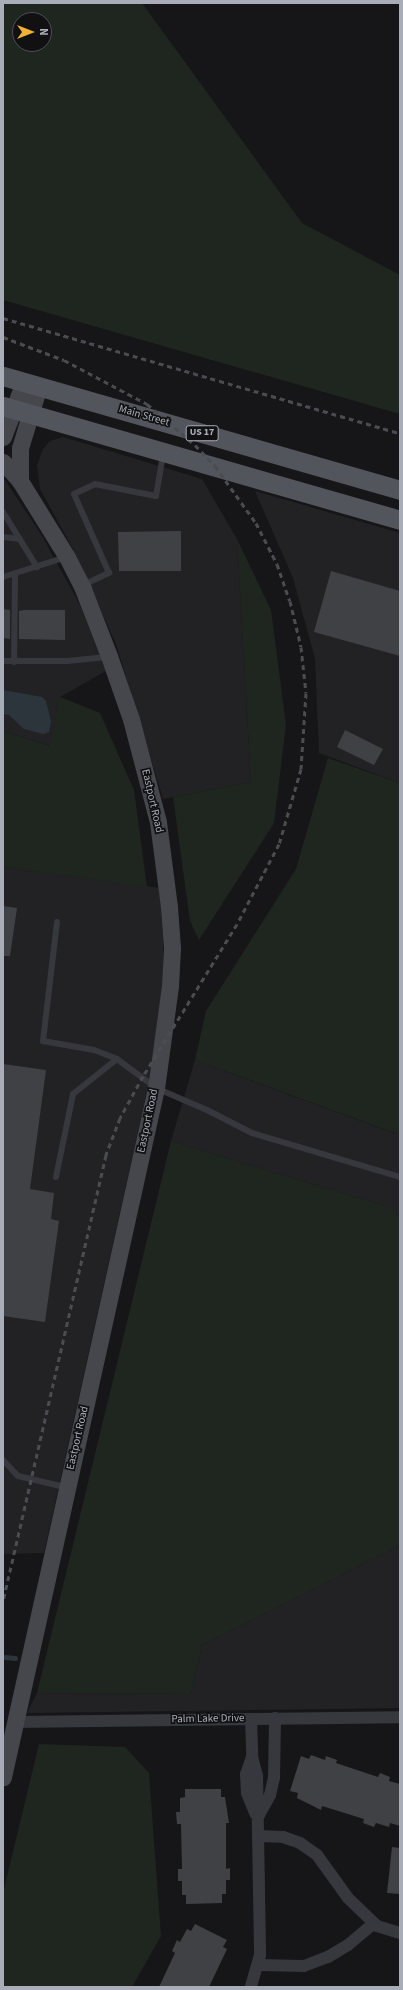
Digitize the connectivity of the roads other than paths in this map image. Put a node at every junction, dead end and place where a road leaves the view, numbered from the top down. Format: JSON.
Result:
{"nodes":[{"id":1,"x":3,"y":376,"type":"edge"},
{"id":2,"x":31,"y":384,"type":"junction"},
{"id":3,"x":8,"y":407,"type":"edge"},
{"id":4,"x":31,"y":414,"type":"junction"},
{"id":5,"x":3,"y":437,"type":"edge"},
{"id":6,"x":163,"y":451,"type":"junction"},
{"id":7,"x":3,"y":462,"type":"edge"},
{"id":8,"x":20,"y":481,"type":"junction"},
{"id":9,"x":400,"y":490,"type":"edge"},
{"id":10,"x":3,"y":512,"type":"edge"},
{"id":11,"x":400,"y":520,"type":"edge"},
{"id":12,"x":3,"y":537,"type":"edge"},
{"id":13,"x":20,"y":539,"type":"junction"},
{"id":14,"x":66,"y":557,"type":"junction"},
{"id":15,"x":37,"y":567,"type":"junction"},
{"id":16,"x":15,"y":574,"type":"junction"},
{"id":17,"x":3,"y":578,"type":"edge"},
{"id":18,"x":81,"y":585,"type":"junction"},
{"id":19,"x":109,"y":656,"type":"junction"},
{"id":20,"x":3,"y":661,"type":"edge"},
{"id":21,"x":14,"y":662,"type":"junction"},
{"id":22,"x":57,"y":922,"type":"dead end"},
{"id":23,"x":118,"y":1059,"type":"junction"},
{"id":24,"x":156,"y":1088,"type":"junction"},
{"id":25,"x":56,"y":1177,"type":"dead end"},
{"id":26,"x":400,"y":1177,"type":"edge"},
{"id":27,"x":3,"y":1460,"type":"edge"},
{"id":28,"x":67,"y":1488,"type":"junction"},
{"id":29,"x":400,"y":1716,"type":"edge"},
{"id":30,"x":251,"y":1718,"type":"junction"},
{"id":31,"x":275,"y":1718,"type":"junction"},
{"id":32,"x":15,"y":1722,"type":"junction"},
{"id":33,"x":3,"y":1777,"type":"edge"},
{"id":34,"x":258,"y":1818,"type":"junction"},
{"id":35,"x":258,"y":1836,"type":"junction"},
{"id":36,"x":374,"y":1923,"type":"junction"},
{"id":37,"x":400,"y":1933,"type":"edge"},
{"id":38,"x":258,"y":1965,"type":"junction"},
{"id":39,"x":251,"y":1987,"type":"edge"}],
"edges":[{"from":1,"to":2,"type":"main road","name":"Main Street","number":"US 17"},
{"from":2,"to":3,"type":"street"},
{"from":2,"to":4,"type":"street"},
{"from":2,"to":9,"type":"main road","name":"Main Street","number":"US 17"},
{"from":3,"to":4,"type":"main road","number":"US 17"},
{"from":3,"to":5,"type":"street"},
{"from":4,"to":6,"type":"main road","number":"US 17"},
{"from":4,"to":8,"type":"street"},
{"from":6,"to":11,"type":"main road","number":"US 17"},
{"from":6,"to":18,"type":"lane"},
{"from":7,"to":8,"type":"street","name":"Eastport Road"},
{"from":8,"to":14,"type":"street","name":"Eastport Road"},
{"from":10,"to":13,"type":"lane"},
{"from":12,"to":13,"type":"lane"},
{"from":13,"to":15,"type":"lane"},
{"from":14,"to":15,"type":"lane"},
{"from":14,"to":18,"type":"street","name":"Eastport Road"},
{"from":15,"to":16,"type":"lane"},
{"from":16,"to":17,"type":"lane"},
{"from":16,"to":21,"type":"lane"},
{"from":18,"to":19,"type":"street","name":"Eastport Road"},
{"from":19,"to":21,"type":"lane"},
{"from":19,"to":24,"type":"street","name":"Eastport Road"},
{"from":20,"to":21,"type":"lane"},
{"from":22,"to":23,"type":"lane"},
{"from":23,"to":24,"type":"lane"},
{"from":23,"to":25,"type":"lane"},
{"from":24,"to":26,"type":"lane"},
{"from":24,"to":28,"type":"street","name":"Eastport Road"},
{"from":27,"to":28,"type":"lane"},
{"from":28,"to":32,"type":"street","name":"Eastport Road"},
{"from":29,"to":31,"type":"street","name":"Palm Lake Drive"},
{"from":30,"to":31,"type":"street","name":"Palm Lake Drive"},
{"from":30,"to":32,"type":"street","name":"Palm Lake Drive"},
{"from":30,"to":34,"type":"street"},
{"from":31,"to":34,"type":"street"},
{"from":32,"to":33,"type":"street","name":"Eastport Road"},
{"from":34,"to":35,"type":"street"},
{"from":35,"to":36,"type":"street"},
{"from":35,"to":38,"type":"street"},
{"from":36,"to":37,"type":"street"},
{"from":36,"to":38,"type":"street"},
{"from":38,"to":39,"type":"street"}]}
